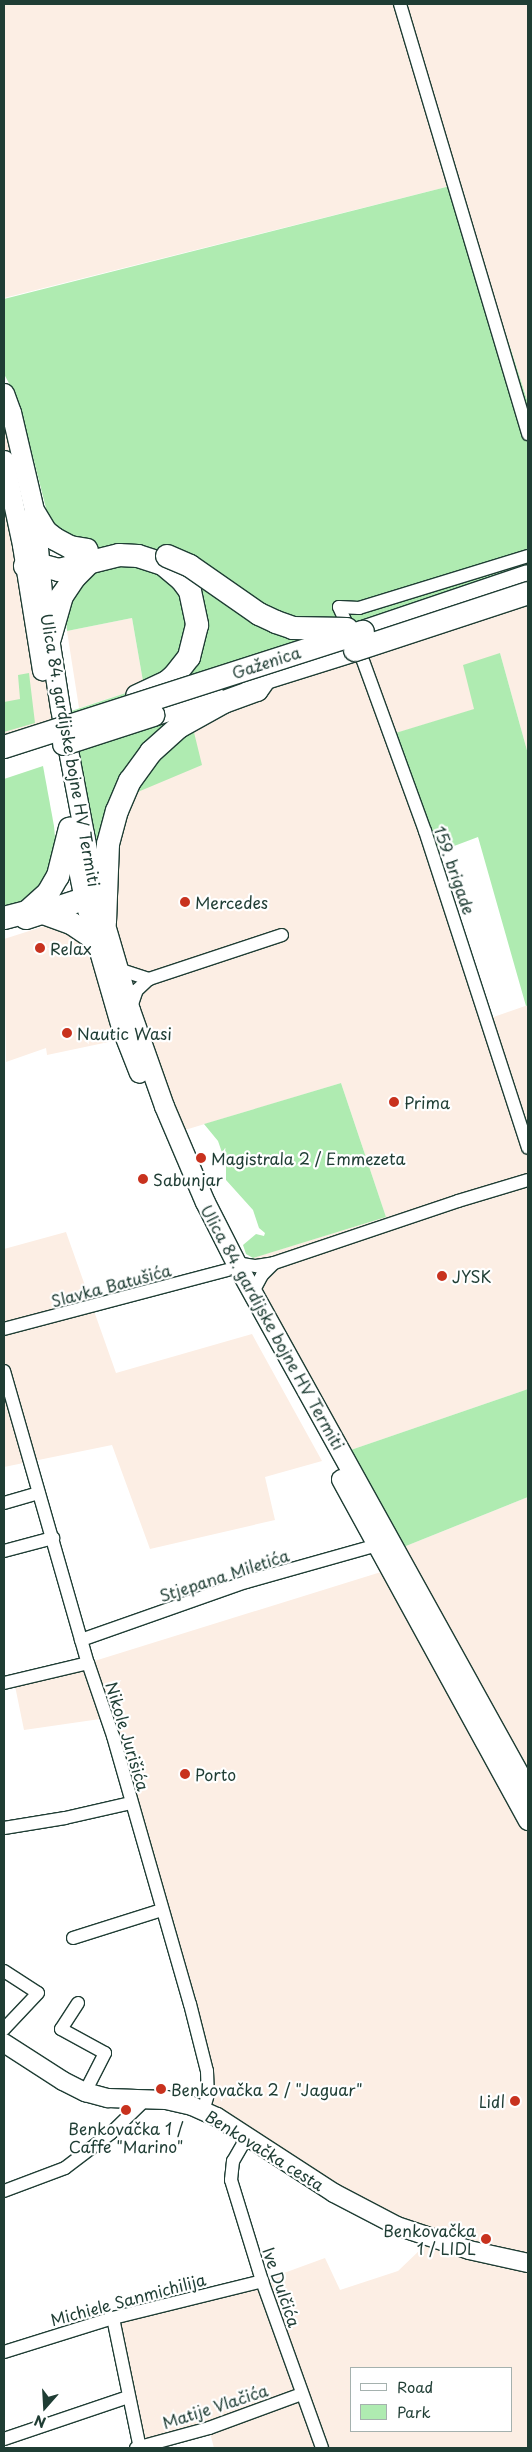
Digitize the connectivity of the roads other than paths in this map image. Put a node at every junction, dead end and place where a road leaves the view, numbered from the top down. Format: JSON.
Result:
{"nodes":[{"id":1,"x":400,"y":4,"type":"edge"},
{"id":2,"x":4,"y":393,"type":"edge"},
{"id":3,"x":528,"y":434,"type":"edge"},
{"id":4,"x":4,"y":460,"type":"edge"},
{"id":5,"x":35,"y":514,"type":"junction"},
{"id":6,"x":528,"y":556,"type":"edge"},
{"id":7,"x":87,"y":557,"type":"junction"},
{"id":8,"x":165,"y":560,"type":"junction"},
{"id":9,"x":33,"y":566,"type":"junction"},
{"id":10,"x":528,"y":576,"type":"edge"},
{"id":11,"x":528,"y":593,"type":"edge"},
{"id":12,"x":363,"y":632,"type":"junction"},
{"id":13,"x":50,"y":638,"type":"junction"},
{"id":14,"x":266,"y":677,"type":"junction"},
{"id":15,"x":94,"y":718,"type":"junction"},
{"id":16,"x":4,"y":747,"type":"edge"},
{"id":17,"x":4,"y":763,"type":"edge"},
{"id":18,"x":70,"y":828,"type":"junction"},
{"id":19,"x":89,"y":893,"type":"junction"},
{"id":20,"x":44,"y":913,"type":"junction"},
{"id":21,"x":4,"y":918,"type":"edge"},
{"id":22,"x":4,"y":924,"type":"edge"},
{"id":23,"x":100,"y":930,"type":"junction"},
{"id":24,"x":282,"y":936,"type":"dead end"},
{"id":25,"x":118,"y":968,"type":"junction"},
{"id":26,"x":149,"y":979,"type":"junction"},
{"id":27,"x":130,"y":1010,"type":"junction"},
{"id":28,"x":528,"y":1148,"type":"edge"},
{"id":29,"x":528,"y":1180,"type":"edge"},
{"id":30,"x":274,"y":1263,"type":"junction"},
{"id":31,"x":231,"y":1266,"type":"junction"},
{"id":32,"x":253,"y":1292,"type":"junction"},
{"id":33,"x":4,"y":1329,"type":"edge"},
{"id":34,"x":4,"y":1372,"type":"edge"},
{"id":35,"x":38,"y":1493,"type":"junction"},
{"id":36,"x":4,"y":1503,"type":"edge"},
{"id":37,"x":53,"y":1538,"type":"junction"},
{"id":38,"x":378,"y":1545,"type":"junction"},
{"id":39,"x":4,"y":1551,"type":"edge"},
{"id":40,"x":82,"y":1640,"type":"junction"},
{"id":41,"x":88,"y":1663,"type":"junction"},
{"id":42,"x":4,"y":1683,"type":"edge"},
{"id":43,"x":528,"y":1790,"type":"edge"},
{"id":44,"x":131,"y":1803,"type":"junction"},
{"id":45,"x":528,"y":1820,"type":"edge"},
{"id":46,"x":4,"y":1828,"type":"edge"},
{"id":47,"x":162,"y":1910,"type":"junction"},
{"id":48,"x":73,"y":1938,"type":"dead end"},
{"id":49,"x":4,"y":1971,"type":"edge"},
{"id":50,"x":78,"y":2003,"type":"dead end"},
{"id":51,"x":4,"y":2029,"type":"edge"},
{"id":52,"x":4,"y":2043,"type":"edge"},
{"id":53,"x":85,"y":2092,"type":"junction"},
{"id":54,"x":146,"y":2099,"type":"junction"},
{"id":55,"x":203,"y":2111,"type":"junction"},
{"id":56,"x":247,"y":2137,"type":"junction"},
{"id":57,"x":4,"y":2191,"type":"edge"},
{"id":58,"x":528,"y":2263,"type":"edge"},
{"id":59,"x":262,"y":2281,"type":"junction"},
{"id":60,"x":113,"y":2318,"type":"junction"},
{"id":61,"x":4,"y":2352,"type":"edge"},
{"id":62,"x":302,"y":2394,"type":"junction"},
{"id":63,"x":128,"y":2396,"type":"junction"},
{"id":64,"x":4,"y":2439,"type":"edge"},
{"id":65,"x":139,"y":2448,"type":"edge"},
{"id":66,"x":322,"y":2448,"type":"edge"}],
"edges":[{"from":1,"to":3,"type":"street"},
{"from":2,"to":5,"type":"main road","name":"Ulica 84. gardijske bojne HV Termiti"},
{"from":4,"to":9,"type":"main road","name":"Ulica 84. gardijske bojne HV Termiti"},
{"from":5,"to":7,"type":"highway"},
{"from":5,"to":9,"type":"main road","name":"Ulica 84. gardijske bojne HV Termiti"},
{"from":6,"to":28,"type":"street","name":"159. brigade"},
{"from":7,"to":8,"type":"highway"},
{"from":7,"to":9,"type":"highway"},
{"from":7,"to":13,"type":"highway"},
{"from":8,"to":12,"type":"highway","bridge":true},
{"from":8,"to":15,"type":"highway"},
{"from":9,"to":13,"type":"main road","name":"Ulica 84. gardijske bojne HV Termiti"},
{"from":9,"to":18,"type":"main road","name":"Ulica 84. gardijske bojne HV Termiti"},
{"from":10,"to":12,"type":"highway","name":"Gaženica"},
{"from":11,"to":14,"type":"highway","name":"Gaženica","bridge":true},
{"from":12,"to":15,"type":"highway","name":"Gaženica","bridge":true},
{"from":13,"to":19,"type":"main road","name":"Ulica 84. gardijske bojne HV Termiti"},
{"from":14,"to":17,"type":"highway","name":"Gaženica","bridge":true},
{"from":14,"to":23,"type":"highway"},
{"from":15,"to":16,"type":"highway","name":"Gaženica","bridge":true},
{"from":18,"to":19,"type":"main road","name":"Ulica 84. gardijske bojne HV Termiti"},
{"from":18,"to":21,"type":"highway"},
{"from":19,"to":20,"type":"highway"},
{"from":19,"to":23,"type":"main road","name":"Ulica 84. gardijske bojne HV Termiti"},
{"from":20,"to":22,"type":"highway"},
{"from":20,"to":23,"type":"highway"},
{"from":23,"to":25,"type":"main road","name":"Ulica 84. gardijske bojne HV Termiti"},
{"from":23,"to":31,"type":"main road","name":"Ulica 84. gardijske bojne HV Termiti"},
{"from":24,"to":26,"type":"street"},
{"from":25,"to":26,"type":"street"},
{"from":25,"to":27,"type":"main road","name":"Ulica 84. gardijske bojne HV Termiti"},
{"from":26,"to":27,"type":"street"},
{"from":27,"to":31,"type":"main road","name":"Ulica 84. gardijske bojne HV Termiti"},
{"from":29,"to":30,"type":"street","name":"Slavka Batušića"},
{"from":30,"to":31,"type":"street","name":"Slavka Batušića"},
{"from":30,"to":32,"type":"street"},
{"from":31,"to":32,"type":"main road","name":"Ulica 84. gardijske bojne HV Termiti"},
{"from":31,"to":33,"type":"street","name":"Slavka Batušića"},
{"from":31,"to":38,"type":"main road","name":"Ulica 84. gardijske bojne HV Termiti"},
{"from":32,"to":43,"type":"main road","name":"Ulica 84. gardijske bojne HV Termiti"},
{"from":34,"to":35,"type":"street","name":"Nikole Jurišića"},
{"from":35,"to":36,"type":"street"},
{"from":35,"to":37,"type":"street","name":"Nikole Jurišića"},
{"from":37,"to":39,"type":"street"},
{"from":37,"to":40,"type":"street","name":"Nikole Jurišića"},
{"from":38,"to":40,"type":"street","name":"Stjepana Miletića"},
{"from":38,"to":45,"type":"main road","name":"Ulica 84. gardijske bojne HV Termiti"},
{"from":40,"to":41,"type":"street","name":"Nikole Jurišića"},
{"from":41,"to":42,"type":"street"},
{"from":41,"to":44,"type":"street","name":"Nikole Jurišića"},
{"from":44,"to":46,"type":"street"},
{"from":44,"to":47,"type":"street","name":"Nikole Jurišića"},
{"from":47,"to":48,"type":"street"},
{"from":47,"to":55,"type":"street","name":"Nikole Jurišića"},
{"from":49,"to":51,"type":"street"},
{"from":50,"to":53,"type":"street"},
{"from":52,"to":53,"type":"main road","name":"Benkovačka cesta"},
{"from":53,"to":54,"type":"main road","name":"Benkovačka cesta"},
{"from":54,"to":55,"type":"main road","name":"Benkovačka cesta"},
{"from":54,"to":57,"type":"street"},
{"from":55,"to":56,"type":"main road","name":"Benkovačka cesta"},
{"from":56,"to":58,"type":"main road","name":"Benkovačka cesta"},
{"from":56,"to":59,"type":"street","name":"Ive Dulčića"},
{"from":59,"to":60,"type":"street","name":"Michiele Sanmichilija"},
{"from":59,"to":62,"type":"street","name":"Ive Dulčića"},
{"from":60,"to":61,"type":"street","name":"Michiele Sanmichilija"},
{"from":60,"to":63,"type":"street"},
{"from":62,"to":65,"type":"street","name":"Matije Vlačića"},
{"from":62,"to":66,"type":"street","name":"Ive Dulčića"},
{"from":63,"to":64,"type":"street"},
{"from":63,"to":65,"type":"street"}]}
